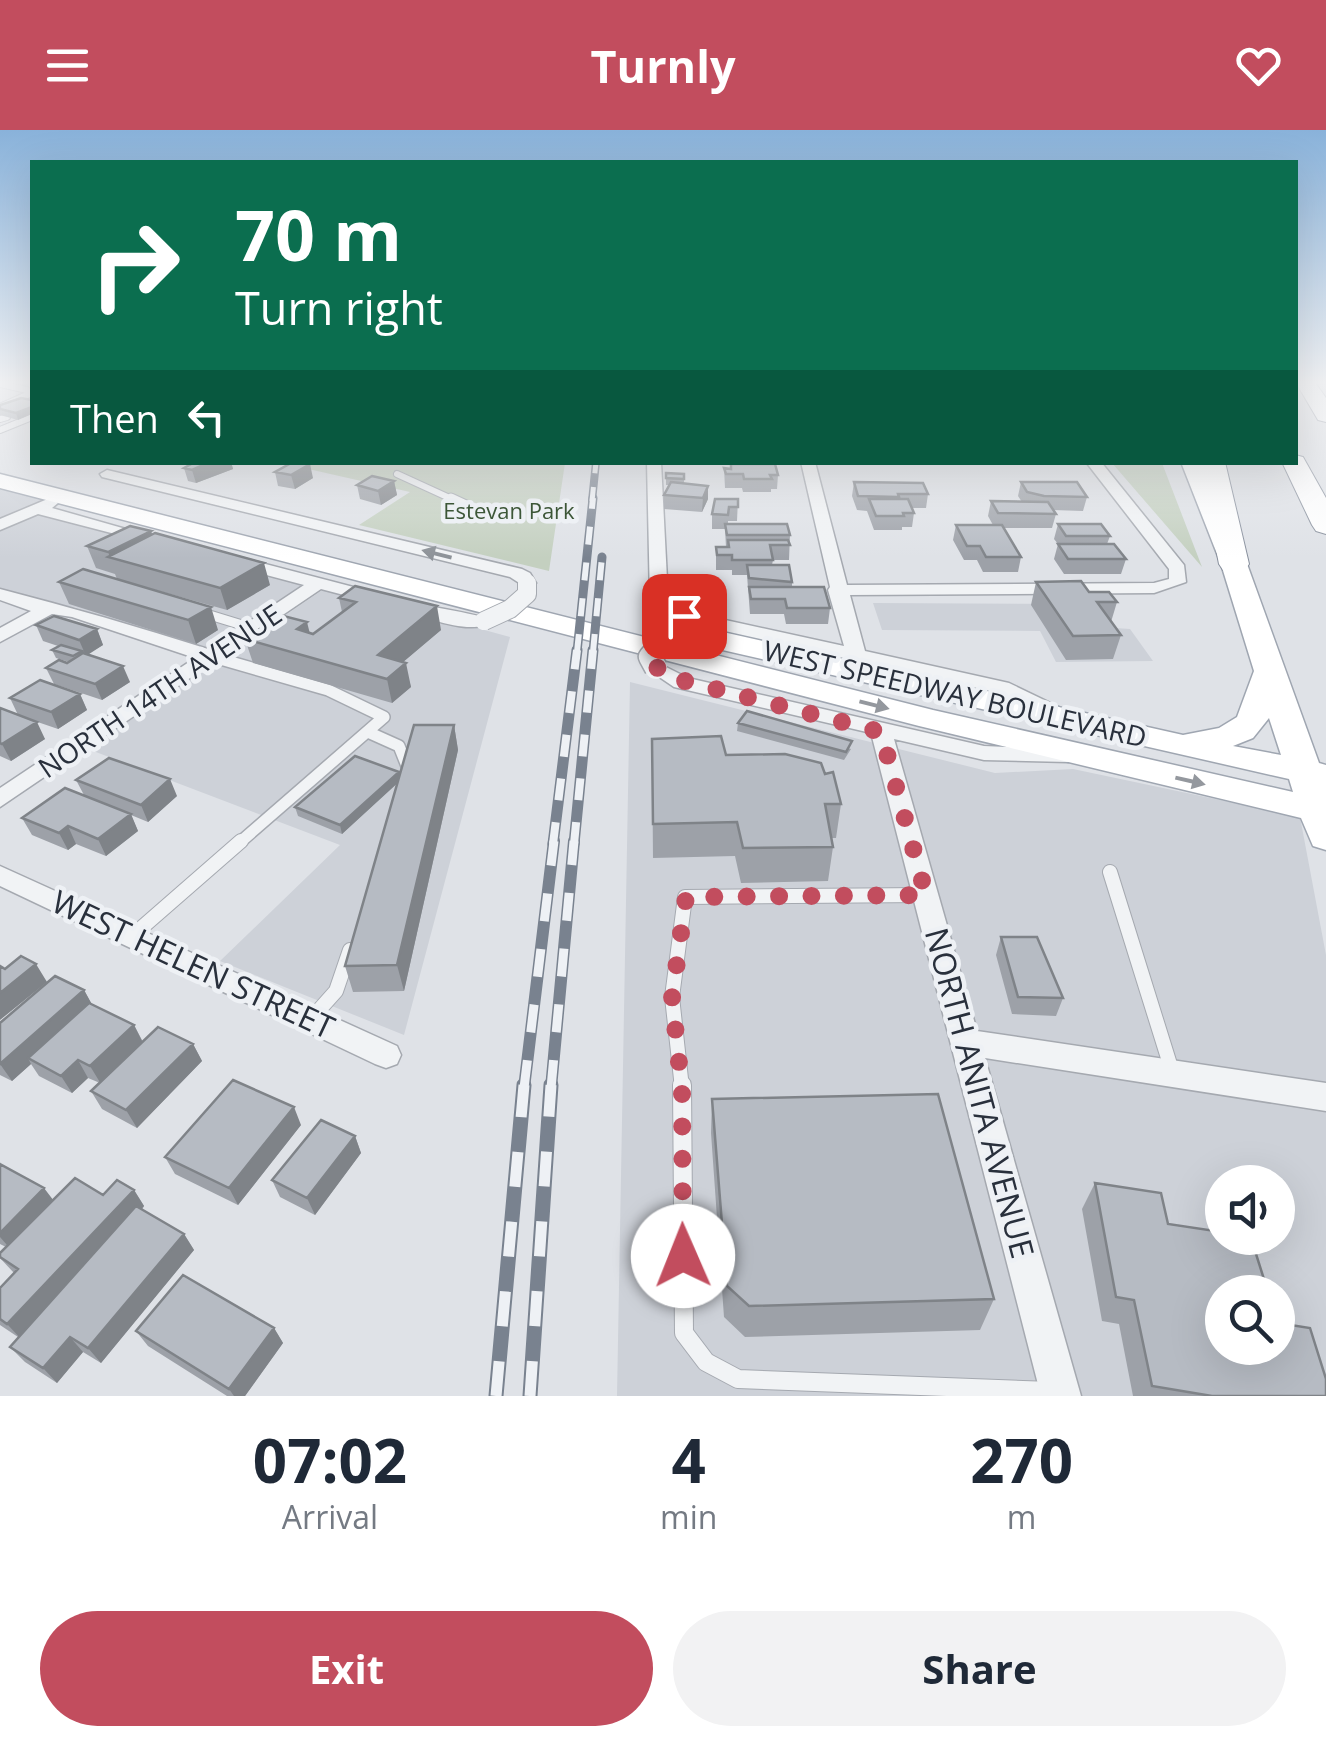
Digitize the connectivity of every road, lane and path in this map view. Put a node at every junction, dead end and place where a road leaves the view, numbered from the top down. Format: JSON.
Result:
{"nodes":[{"id":1,"x":127,"y":465,"type":"edge"},
{"id":2,"x":654,"y":465,"type":"edge"},
{"id":3,"x":809,"y":465,"type":"edge"},
{"id":4,"x":1095,"y":465,"type":"edge"},
{"id":5,"x":1193,"y":465,"type":"edge"},
{"id":6,"x":1213,"y":465,"type":"edge"},
{"id":7,"x":1296,"y":465,"type":"edge"},
{"id":8,"x":10,"y":466,"type":"edge"},
{"id":9,"x":397,"y":474,"type":"dead end"},
{"id":10,"x":100,"y":477,"type":"junction"},
{"id":11,"x":50,"y":503,"type":"junction"},
{"id":12,"x":481,"y":512,"type":"dead end"},
{"id":13,"x":1326,"y":525,"type":"edge"},
{"id":14,"x":0,"y":526,"type":"edge"},
{"id":15,"x":190,"y":549,"type":"edge"},
{"id":16,"x":208,"y":554,"type":"edge"},
{"id":17,"x":1234,"y":564,"type":"junction"},
{"id":18,"x":319,"y":583,"type":"junction"},
{"id":19,"x":837,"y":590,"type":"junction"},
{"id":20,"x":0,"y":594,"type":"edge"},
{"id":21,"x":50,"y":608,"type":"junction"},
{"id":22,"x":189,"y":609,"type":"edge"},
{"id":23,"x":681,"y":619,"type":"junction"},
{"id":24,"x":252,"y":628,"type":"junction"},
{"id":25,"x":0,"y":636,"type":"edge"},
{"id":26,"x":856,"y":654,"type":"junction"},
{"id":27,"x":210,"y":656,"type":"junction"},
{"id":28,"x":1269,"y":672,"type":"junction"},
{"id":29,"x":881,"y":732,"type":"junction"},
{"id":30,"x":370,"y":733,"type":"junction"},
{"id":31,"x":1078,"y":740,"type":"junction"},
{"id":32,"x":1160,"y":742,"type":"junction"},
{"id":33,"x":408,"y":774,"type":"edge"},
{"id":34,"x":0,"y":799,"type":"edge"},
{"id":35,"x":1320,"y":801,"type":"edge"},
{"id":36,"x":1110,"y":872,"type":"dead end"},
{"id":37,"x":0,"y":875,"type":"edge"},
{"id":38,"x":926,"y":895,"type":"junction"},
{"id":39,"x":131,"y":937,"type":"junction"},
{"id":40,"x":354,"y":937,"type":"edge"},
{"id":41,"x":311,"y":1019,"type":"junction"},
{"id":42,"x":966,"y":1042,"type":"junction"},
{"id":43,"x":386,"y":1055,"type":"dead end"},
{"id":44,"x":1173,"y":1074,"type":"junction"},
{"id":45,"x":1326,"y":1097,"type":"edge"},
{"id":46,"x":1060,"y":1394,"type":"edge"}],
"edges":[{"from":1,"to":10,"type":"street"},
{"from":2,"to":23,"type":"street"},
{"from":3,"to":19,"type":"street"},
{"from":4,"to":19,"type":"street"},
{"from":5,"to":17,"type":"main road"},
{"from":6,"to":17,"type":"highway"},
{"from":7,"to":13,"type":"highway"},
{"from":8,"to":10,"type":"main road","name":"WEST SPEEDWAY BOULEVARD"},
{"from":8,"to":11,"type":"main road","name":"WEST SPEEDWAY BOULEVARD"},
{"from":9,"to":12,"type":"lane"},
{"from":18,"to":10,"type":"street","name":"WEST SPEEDWAY BOULEVARD","one_way":true,"bridge":true},
{"from":10,"to":31,"type":"main road","name":"WEST SPEEDWAY BOULEVARD"},
{"from":11,"to":14,"type":"street"},
{"from":11,"to":15,"type":"street","name":"WEST SPEEDWAY BOULEVARD"},
{"from":11,"to":31,"type":"main road","name":"WEST SPEEDWAY BOULEVARD","one_way":true},
{"from":16,"to":18,"type":"street","name":"WEST SPEEDWAY BOULEVARD"},
{"from":17,"to":28,"type":"main road"},
{"from":18,"to":24,"type":"street","name":"NORTH 14TH AVENUE"},
{"from":19,"to":26,"type":"street"},
{"from":20,"to":21,"type":"street"},
{"from":21,"to":25,"type":"street"},
{"from":21,"to":27,"type":"street"},
{"from":22,"to":24,"type":"lane"},
{"from":23,"to":26,"type":"street"},
{"from":23,"to":29,"type":"street","bridge":true},
{"from":24,"to":27,"type":"street","name":"NORTH 14TH AVENUE"},
{"from":26,"to":31,"type":"street"},
{"from":27,"to":30,"type":"lane"},
{"from":27,"to":34,"type":"street","name":"NORTH 14TH AVENUE"},
{"from":28,"to":32,"type":"main road"},
{"from":28,"to":35,"type":"main road"},
{"from":29,"to":31,"type":"street"},
{"from":29,"to":38,"type":"street","name":"NORTH ANITA AVENUE"},
{"from":30,"to":33,"type":"lane"},
{"from":30,"to":39,"type":"lane"},
{"from":31,"to":32,"type":"main road","name":"WEST SPEEDWAY BOULEVARD"},
{"from":31,"to":35,"type":"main road","name":"WEST SPEEDWAY BOULEVARD","one_way":true},
{"from":32,"to":35,"type":"main road","name":"WEST SPEEDWAY BOULEVARD"},
{"from":36,"to":44,"type":"lane"},
{"from":37,"to":39,"type":"street","name":"WEST HELEN STREET"},
{"from":38,"to":42,"type":"street","name":"NORTH ANITA AVENUE"},
{"from":38,"to":46,"type":"lane"},
{"from":39,"to":41,"type":"street","name":"WEST HELEN STREET"},
{"from":40,"to":41,"type":"lane"},
{"from":41,"to":43,"type":"street","name":"WEST HELEN STREET"},
{"from":42,"to":44,"type":"street"},
{"from":42,"to":46,"type":"street","name":"NORTH ANITA AVENUE"},
{"from":44,"to":45,"type":"street"}]}
